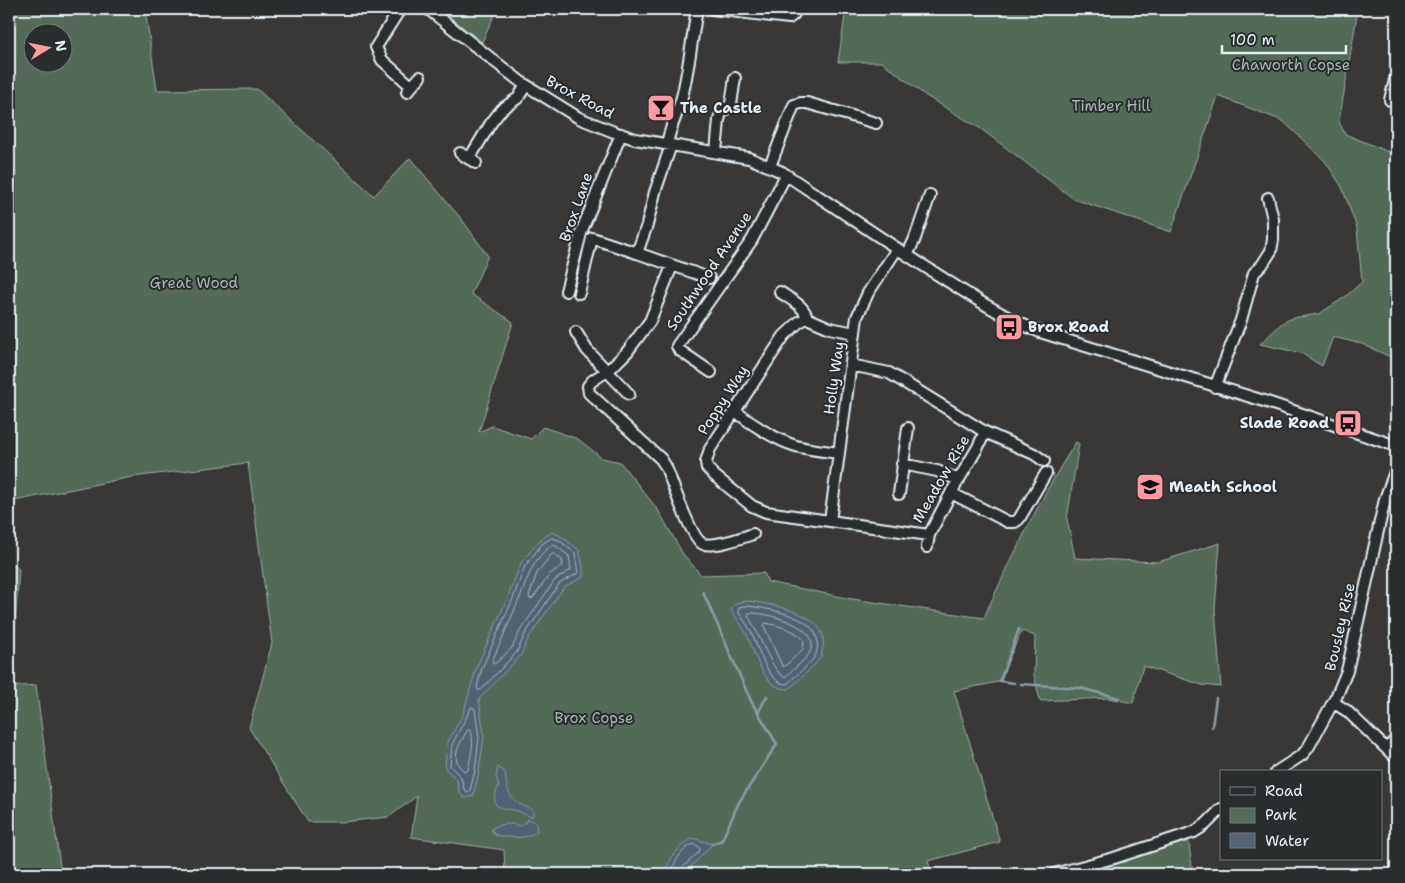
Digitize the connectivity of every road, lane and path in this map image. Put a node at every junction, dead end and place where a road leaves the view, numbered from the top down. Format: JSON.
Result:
{"nodes":[{"id":1,"x":400,"y":9,"type":"edge"},
{"id":2,"x":428,"y":9,"type":"edge"},
{"id":3,"x":696,"y":9,"type":"edge"},
{"id":4,"x":713,"y":9,"type":"edge"},
{"id":5,"x":796,"y":9,"type":"edge"},
{"id":6,"x":1396,"y":76,"type":"edge"},
{"id":7,"x":420,"y":78,"type":"dead end"},
{"id":8,"x":736,"y":78,"type":"dead end"},
{"id":9,"x":526,"y":85,"type":"junction"},
{"id":10,"x":1389,"y":99,"type":"edge"},
{"id":11,"x":876,"y":123,"type":"dead end"},
{"id":12,"x":621,"y":134,"type":"junction"},
{"id":13,"x":669,"y":144,"type":"junction"},
{"id":14,"x":716,"y":152,"type":"junction"},
{"id":15,"x":468,"y":158,"type":"dead end"},
{"id":16,"x":770,"y":166,"type":"junction"},
{"id":17,"x":786,"y":175,"type":"junction"},
{"id":18,"x":927,"y":196,"type":"dead end"},
{"id":19,"x":1268,"y":198,"type":"dead end"},
{"id":20,"x":897,"y":249,"type":"junction"},
{"id":21,"x":637,"y":253,"type":"junction"},
{"id":22,"x":907,"y":255,"type":"junction"},
{"id":23,"x":672,"y":266,"type":"junction"},
{"id":24,"x":709,"y":278,"type":"dead end"},
{"id":25,"x":566,"y":292,"type":"dead end"},
{"id":26,"x":780,"y":292,"type":"dead end"},
{"id":27,"x":580,"y":294,"type":"dead end"},
{"id":28,"x":807,"y":318,"type":"junction"},
{"id":29,"x":576,"y":332,"type":"dead end"},
{"id":30,"x":855,"y":333,"type":"junction"},
{"id":31,"x":850,"y":365,"type":"junction"},
{"id":32,"x":607,"y":371,"type":"junction"},
{"id":33,"x":711,"y":372,"type":"dead end"},
{"id":34,"x":1215,"y":387,"type":"junction"},
{"id":35,"x":628,"y":394,"type":"dead end"},
{"id":36,"x":735,"y":411,"type":"junction"},
{"id":37,"x":908,"y":428,"type":"dead end"},
{"id":38,"x":984,"y":432,"type":"junction"},
{"id":39,"x":1396,"y":446,"type":"edge"},
{"id":40,"x":839,"y":453,"type":"junction"},
{"id":41,"x":1044,"y":462,"type":"dead end"},
{"id":42,"x":902,"y":464,"type":"junction"},
{"id":43,"x":1396,"y":469,"type":"edge"},
{"id":44,"x":1046,"y":473,"type":"dead end"},
{"id":45,"x":959,"y":480,"type":"junction"},
{"id":46,"x":951,"y":493,"type":"junction"},
{"id":47,"x":899,"y":494,"type":"dead end"},
{"id":48,"x":830,"y":521,"type":"junction"},
{"id":49,"x":753,"y":534,"type":"dead end"},
{"id":50,"x":929,"y":535,"type":"junction"},
{"id":51,"x":927,"y":548,"type":"dead end"},
{"id":52,"x":1333,"y":702,"type":"junction"},
{"id":53,"x":1396,"y":739,"type":"edge"},
{"id":54,"x":1387,"y":749,"type":"junction"},
{"id":55,"x":1396,"y":758,"type":"edge"},
{"id":56,"x":1279,"y":770,"type":"edge"},
{"id":57,"x":1220,"y":810,"type":"edge"},
{"id":58,"x":1054,"y":874,"type":"edge"}],
"edges":[{"from":1,"to":7,"type":"street"},
{"from":2,"to":9,"type":"street","name":"Brox Road"},
{"from":3,"to":13,"type":"street"},
{"from":4,"to":5,"type":"street"},
{"from":6,"to":10,"type":"street"},
{"from":8,"to":14,"type":"street"},
{"from":9,"to":12,"type":"street","name":"Brox Road"},
{"from":9,"to":15,"type":"street"},
{"from":11,"to":16,"type":"street"},
{"from":12,"to":13,"type":"street","name":"Brox Road"},
{"from":12,"to":25,"type":"street","name":"Brox Lane"},
{"from":13,"to":14,"type":"street","name":"Brox Road"},
{"from":13,"to":21,"type":"street"},
{"from":14,"to":16,"type":"street","name":"Brox Road"},
{"from":16,"to":17,"type":"street","name":"Brox Road"},
{"from":17,"to":20,"type":"street","name":"Brox Road"},
{"from":17,"to":33,"type":"street","name":"Southwood Avenue"},
{"from":18,"to":22,"type":"street"},
{"from":19,"to":34,"type":"street"},
{"from":20,"to":22,"type":"street","name":"Brox Road"},
{"from":20,"to":30,"type":"street","name":"Holly Way"},
{"from":21,"to":23,"type":"street"},
{"from":21,"to":27,"type":"street"},
{"from":22,"to":34,"type":"street","name":"Brox Road"},
{"from":23,"to":24,"type":"street"},
{"from":23,"to":32,"type":"street"},
{"from":26,"to":28,"type":"street"},
{"from":28,"to":30,"type":"street"},
{"from":28,"to":36,"type":"street","name":"Poppy Way"},
{"from":29,"to":32,"type":"street"},
{"from":30,"to":31,"type":"street","name":"Holly Way"},
{"from":31,"to":38,"type":"street","name":"Meadow Rise"},
{"from":31,"to":40,"type":"street","name":"Holly Way"},
{"from":32,"to":35,"type":"street"},
{"from":32,"to":49,"type":"street"},
{"from":34,"to":39,"type":"street","name":"Brox Road"},
{"from":36,"to":40,"type":"street"},
{"from":36,"to":48,"type":"street","name":"Poppy Way"},
{"from":37,"to":42,"type":"street"},
{"from":38,"to":41,"type":"street","name":"Meadow Rise"},
{"from":38,"to":45,"type":"street","name":"Meadow Rise"},
{"from":40,"to":48,"type":"street","name":"Holly Way"},
{"from":42,"to":45,"type":"street"},
{"from":42,"to":47,"type":"street"},
{"from":43,"to":52,"type":"street","name":"Bousley Rise"},
{"from":44,"to":46,"type":"street"},
{"from":45,"to":46,"type":"street","name":"Meadow Rise"},
{"from":46,"to":50,"type":"street","name":"Meadow Rise"},
{"from":48,"to":50,"type":"street","name":"Meadow Rise"},
{"from":50,"to":51,"type":"street"},
{"from":52,"to":54,"type":"street"},
{"from":52,"to":56,"type":"street","name":"Bousley Rise"},
{"from":53,"to":54,"type":"street"},
{"from":54,"to":55,"type":"street"},
{"from":57,"to":58,"type":"street"}]}
